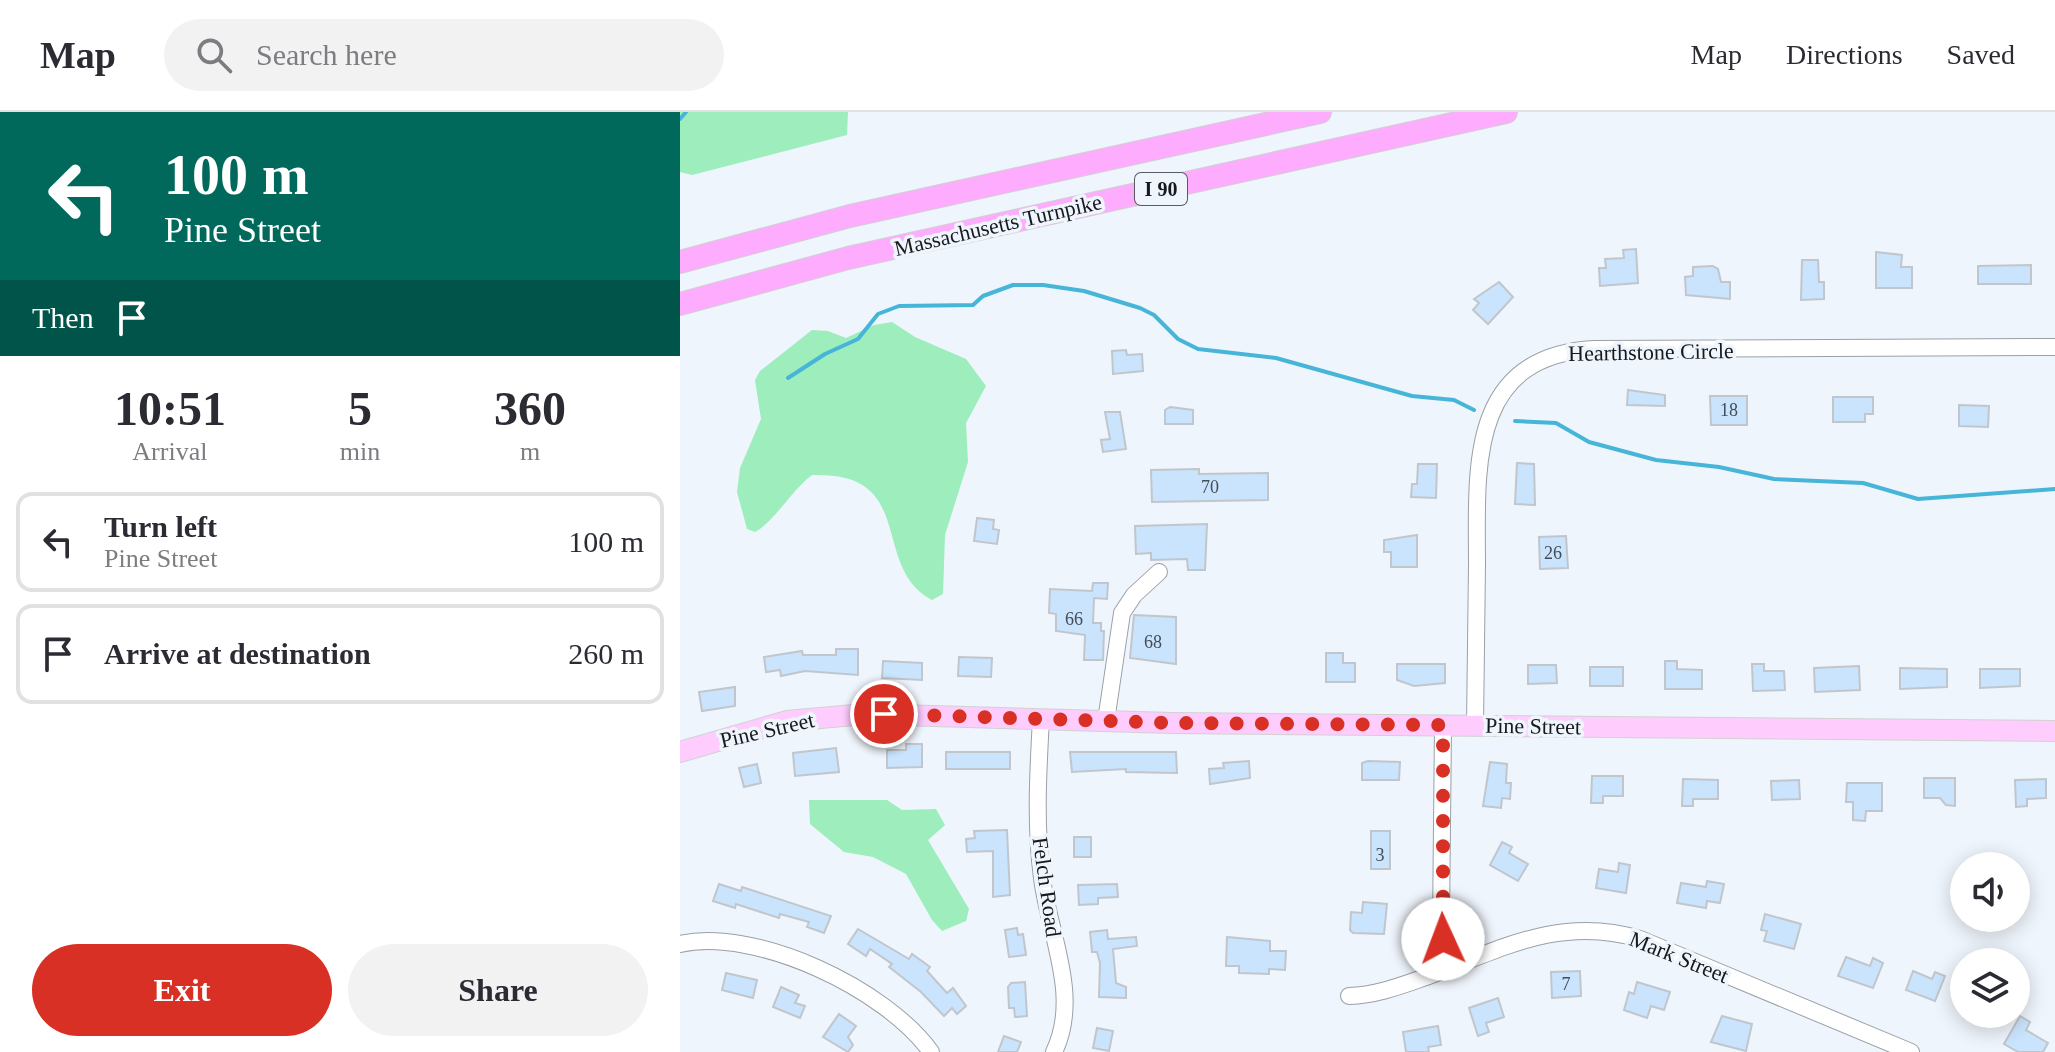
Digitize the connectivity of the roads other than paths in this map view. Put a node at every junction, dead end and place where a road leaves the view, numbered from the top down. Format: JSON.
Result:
{"nodes":[{"id":1,"x":1320,"y":112,"type":"edge"},
{"id":2,"x":1506,"y":112,"type":"edge"},
{"id":3,"x":680,"y":262,"type":"edge"},
{"id":4,"x":680,"y":304,"type":"edge"},
{"id":5,"x":2055,"y":347,"type":"edge"},
{"id":6,"x":1159,"y":572,"type":"dead end"},
{"id":7,"x":1041,"y":719,"type":"junction"},
{"id":8,"x":1106,"y":721,"type":"junction"},
{"id":9,"x":1443,"y":725,"type":"junction"},
{"id":10,"x":1475,"y":726,"type":"junction"},
{"id":11,"x":2055,"y":731,"type":"edge"},
{"id":12,"x":680,"y":752,"type":"edge"},
{"id":13,"x":680,"y":944,"type":"edge"},
{"id":14,"x":1453,"y":967,"type":"junction"},
{"id":15,"x":1349,"y":996,"type":"dead end"},
{"id":16,"x":931,"y":1052,"type":"edge"},
{"id":17,"x":1054,"y":1052,"type":"edge"},
{"id":18,"x":1911,"y":1052,"type":"edge"}],
"edges":[{"from":1,"to":3,"type":"highway","name":"Massachusetts Turnpike","number":"I 90"},
{"from":2,"to":4,"type":"highway","name":"Massachusetts Turnpike","number":"I 90"},
{"from":5,"to":10,"type":"street","name":"Hearthstone Circle"},
{"from":6,"to":8,"type":"street"},
{"from":7,"to":8,"type":"main road","name":"Pine Street"},
{"from":7,"to":12,"type":"main road","name":"Pine Street"},
{"from":7,"to":17,"type":"street","name":"Felch Road"},
{"from":8,"to":9,"type":"main road","name":"Pine Street"},
{"from":9,"to":10,"type":"main road","name":"Pine Street"},
{"from":9,"to":14,"type":"street"},
{"from":10,"to":11,"type":"main road","name":"Pine Street"},
{"from":13,"to":16,"type":"street"},
{"from":14,"to":15,"type":"street","name":"Mark Street"},
{"from":14,"to":18,"type":"street","name":"Mark Street"}]}
